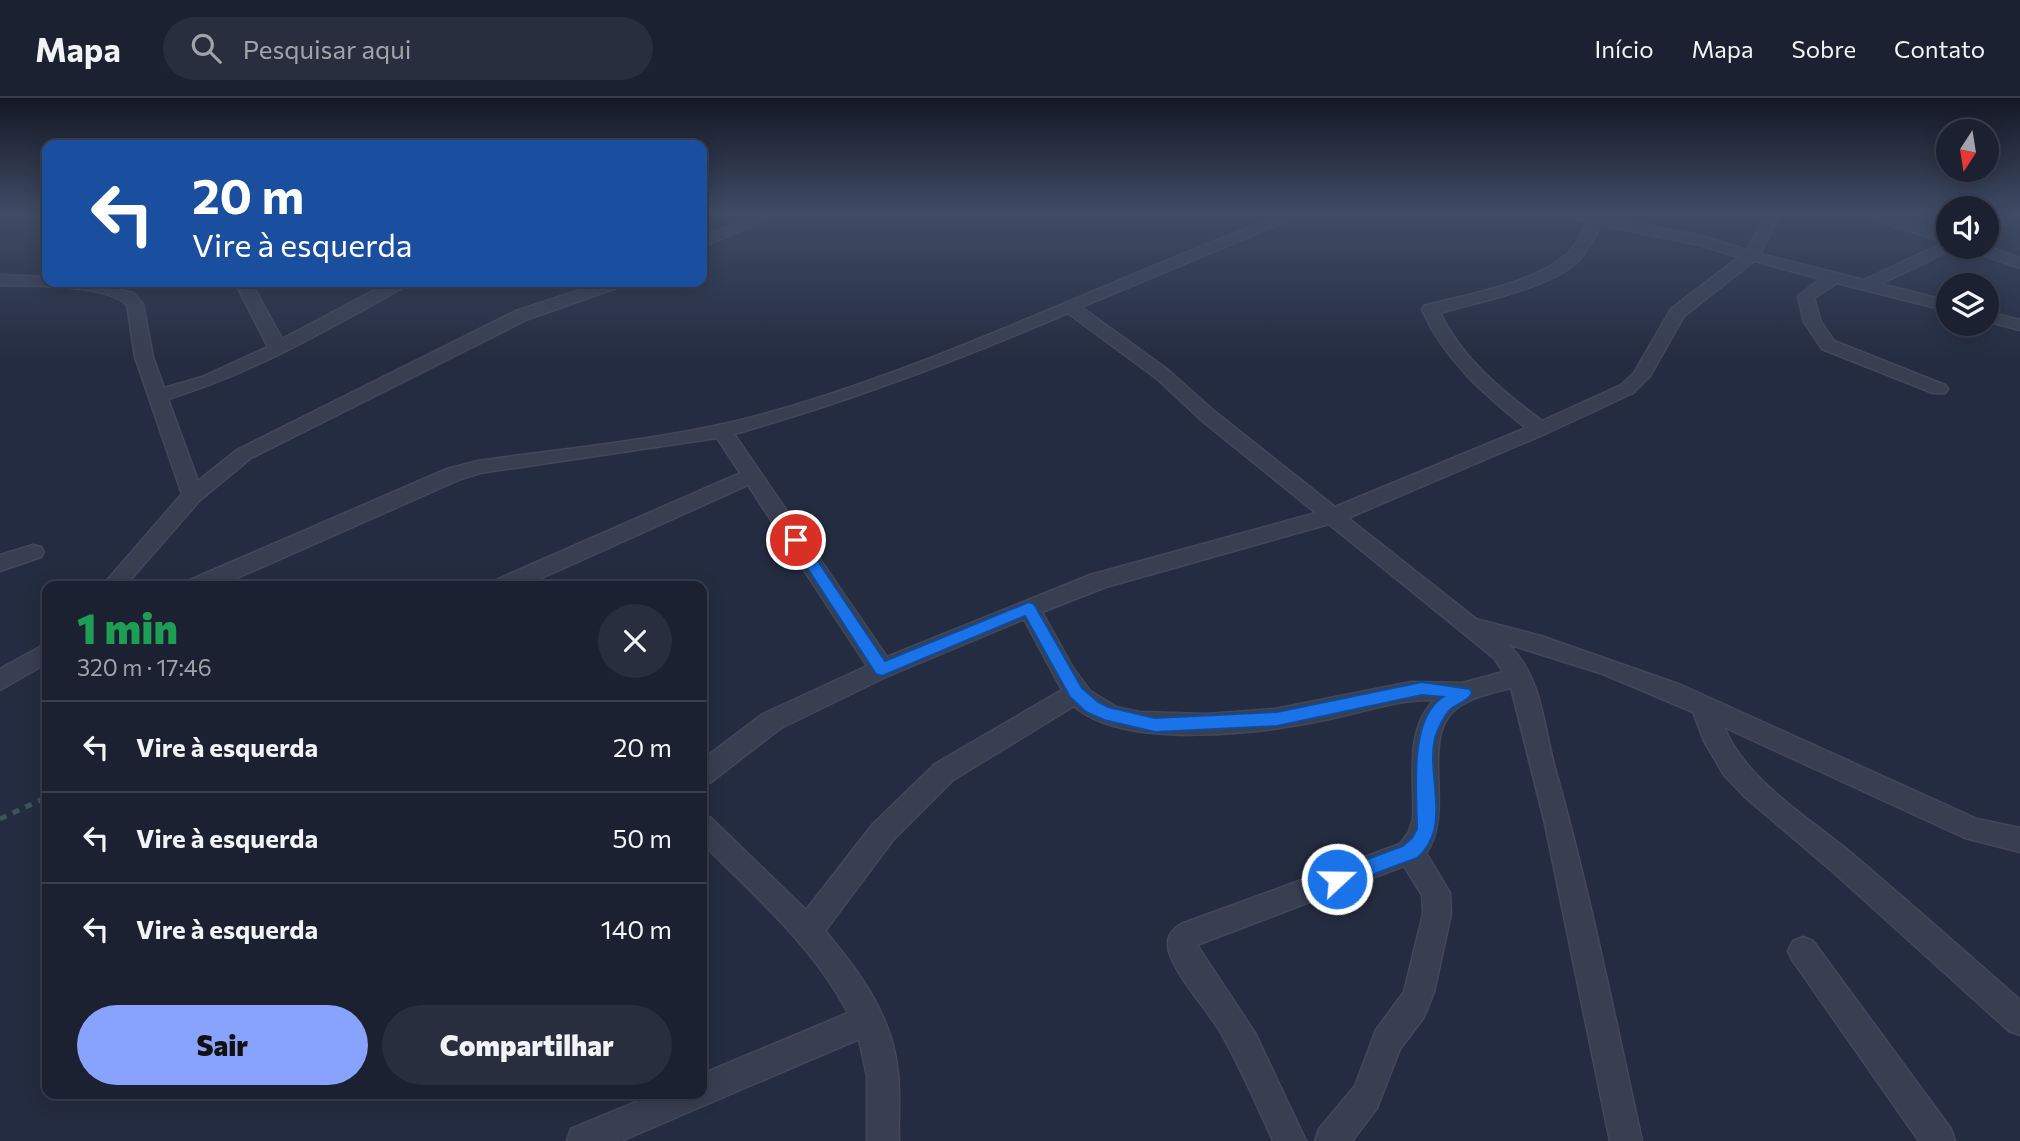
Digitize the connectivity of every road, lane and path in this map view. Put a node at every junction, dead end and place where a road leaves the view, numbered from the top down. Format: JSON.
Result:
{"nodes":[{"id":1,"x":1173,"y":262,"type":"edge"},
{"id":2,"x":1566,"y":262,"type":"edge"},
{"id":3,"x":1744,"y":262,"type":"edge"},
{"id":4,"x":1774,"y":262,"type":"edge"},
{"id":5,"x":1915,"y":262,"type":"edge"},
{"id":6,"x":1835,"y":277,"type":"junction"},
{"id":7,"x":0,"y":280,"type":"edge"},
{"id":8,"x":42,"y":282,"type":"edge"},
{"id":9,"x":1868,"y":284,"type":"junction"},
{"id":10,"x":91,"y":287,"type":"edge"},
{"id":11,"x":246,"y":287,"type":"edge"},
{"id":12,"x":393,"y":287,"type":"edge"},
{"id":13,"x":604,"y":287,"type":"edge"},
{"id":14,"x":1936,"y":303,"type":"edge"},
{"id":15,"x":1071,"y":307,"type":"junction"},
{"id":16,"x":1999,"y":319,"type":"edge"},
{"id":17,"x":2020,"y":325,"type":"edge"},
{"id":18,"x":278,"y":348,"type":"junction"},
{"id":19,"x":1939,"y":389,"type":"dead end"},
{"id":20,"x":159,"y":396,"type":"junction"},
{"id":21,"x":1540,"y":429,"type":"junction"},
{"id":22,"x":722,"y":431,"type":"junction"},
{"id":23,"x":754,"y":475,"type":"junction"},
{"id":24,"x":193,"y":495,"type":"junction"},
{"id":25,"x":1333,"y":516,"type":"junction"},
{"id":26,"x":33,"y":552,"type":"dead end"},
{"id":27,"x":0,"y":563,"type":"edge"},
{"id":28,"x":117,"y":581,"type":"edge"},
{"id":29,"x":210,"y":581,"type":"edge"},
{"id":30,"x":515,"y":581,"type":"edge"},
{"id":31,"x":1029,"y":608,"type":"junction"},
{"id":32,"x":1466,"y":624,"type":"junction"},
{"id":33,"x":42,"y":654,"type":"edge"},
{"id":34,"x":882,"y":669,"type":"junction"},
{"id":35,"x":1520,"y":677,"type":"junction"},
{"id":36,"x":0,"y":681,"type":"edge"},
{"id":37,"x":1076,"y":693,"type":"junction"},
{"id":38,"x":1464,"y":693,"type":"junction"},
{"id":39,"x":1703,"y":707,"type":"junction"},
{"id":40,"x":707,"y":770,"type":"edge"},
{"id":41,"x":42,"y":799,"type":"edge"},
{"id":42,"x":0,"y":819,"type":"edge"},
{"id":43,"x":707,"y":831,"type":"edge"},
{"id":44,"x":2020,"y":840,"type":"edge"},
{"id":45,"x":1410,"y":852,"type":"junction"},
{"id":46,"x":807,"y":932,"type":"junction"},
{"id":47,"x":1803,"y":951,"type":"dead end"},
{"id":48,"x":870,"y":1019,"type":"junction"},
{"id":49,"x":2020,"y":1020,"type":"edge"},
{"id":50,"x":707,"y":1088,"type":"edge"},
{"id":51,"x":680,"y":1099,"type":"edge"},
{"id":52,"x":583,"y":1141,"type":"edge"},
{"id":53,"x":883,"y":1141,"type":"edge"},
{"id":54,"x":1290,"y":1141,"type":"edge"},
{"id":55,"x":1331,"y":1141,"type":"edge"},
{"id":56,"x":1626,"y":1141,"type":"edge"},
{"id":57,"x":1939,"y":1141,"type":"edge"}],
"edges":[{"from":1,"to":15,"type":"street"},
{"from":2,"to":21,"type":"street"},
{"from":3,"to":21,"type":"street"},
{"from":4,"to":6,"type":"street"},
{"from":5,"to":9,"type":"street"},
{"from":6,"to":9,"type":"street"},
{"from":6,"to":19,"type":"street"},
{"from":7,"to":8,"type":"street"},
{"from":9,"to":14,"type":"street"},
{"from":10,"to":20,"type":"street"},
{"from":11,"to":18,"type":"street"},
{"from":12,"to":18,"type":"street"},
{"from":13,"to":24,"type":"street"},
{"from":15,"to":22,"type":"street"},
{"from":15,"to":25,"type":"street"},
{"from":16,"to":17,"type":"street"},
{"from":18,"to":20,"type":"street"},
{"from":20,"to":24,"type":"street"},
{"from":21,"to":25,"type":"street"},
{"from":22,"to":23,"type":"street"},
{"from":22,"to":29,"type":"street"},
{"from":23,"to":30,"type":"street"},
{"from":23,"to":34,"type":"street"},
{"from":24,"to":28,"type":"street"},
{"from":25,"to":31,"type":"street"},
{"from":25,"to":32,"type":"street"},
{"from":26,"to":27,"type":"street"},
{"from":31,"to":34,"type":"street"},
{"from":31,"to":37,"type":"street"},
{"from":32,"to":35,"type":"street"},
{"from":32,"to":39,"type":"street"},
{"from":33,"to":36,"type":"street"},
{"from":34,"to":40,"type":"street"},
{"from":35,"to":38,"type":"street"},
{"from":35,"to":56,"type":"street"},
{"from":37,"to":38,"type":"street"},
{"from":37,"to":46,"type":"street"},
{"from":38,"to":45,"type":"street"},
{"from":39,"to":44,"type":"street"},
{"from":39,"to":49,"type":"street"},
{"from":41,"to":42,"type":"path"},
{"from":43,"to":46,"type":"street"},
{"from":45,"to":54,"type":"street"},
{"from":45,"to":55,"type":"street"},
{"from":46,"to":48,"type":"street"},
{"from":47,"to":57,"type":"street"},
{"from":48,"to":50,"type":"street"},
{"from":48,"to":53,"type":"street"},
{"from":51,"to":52,"type":"street"}]}
